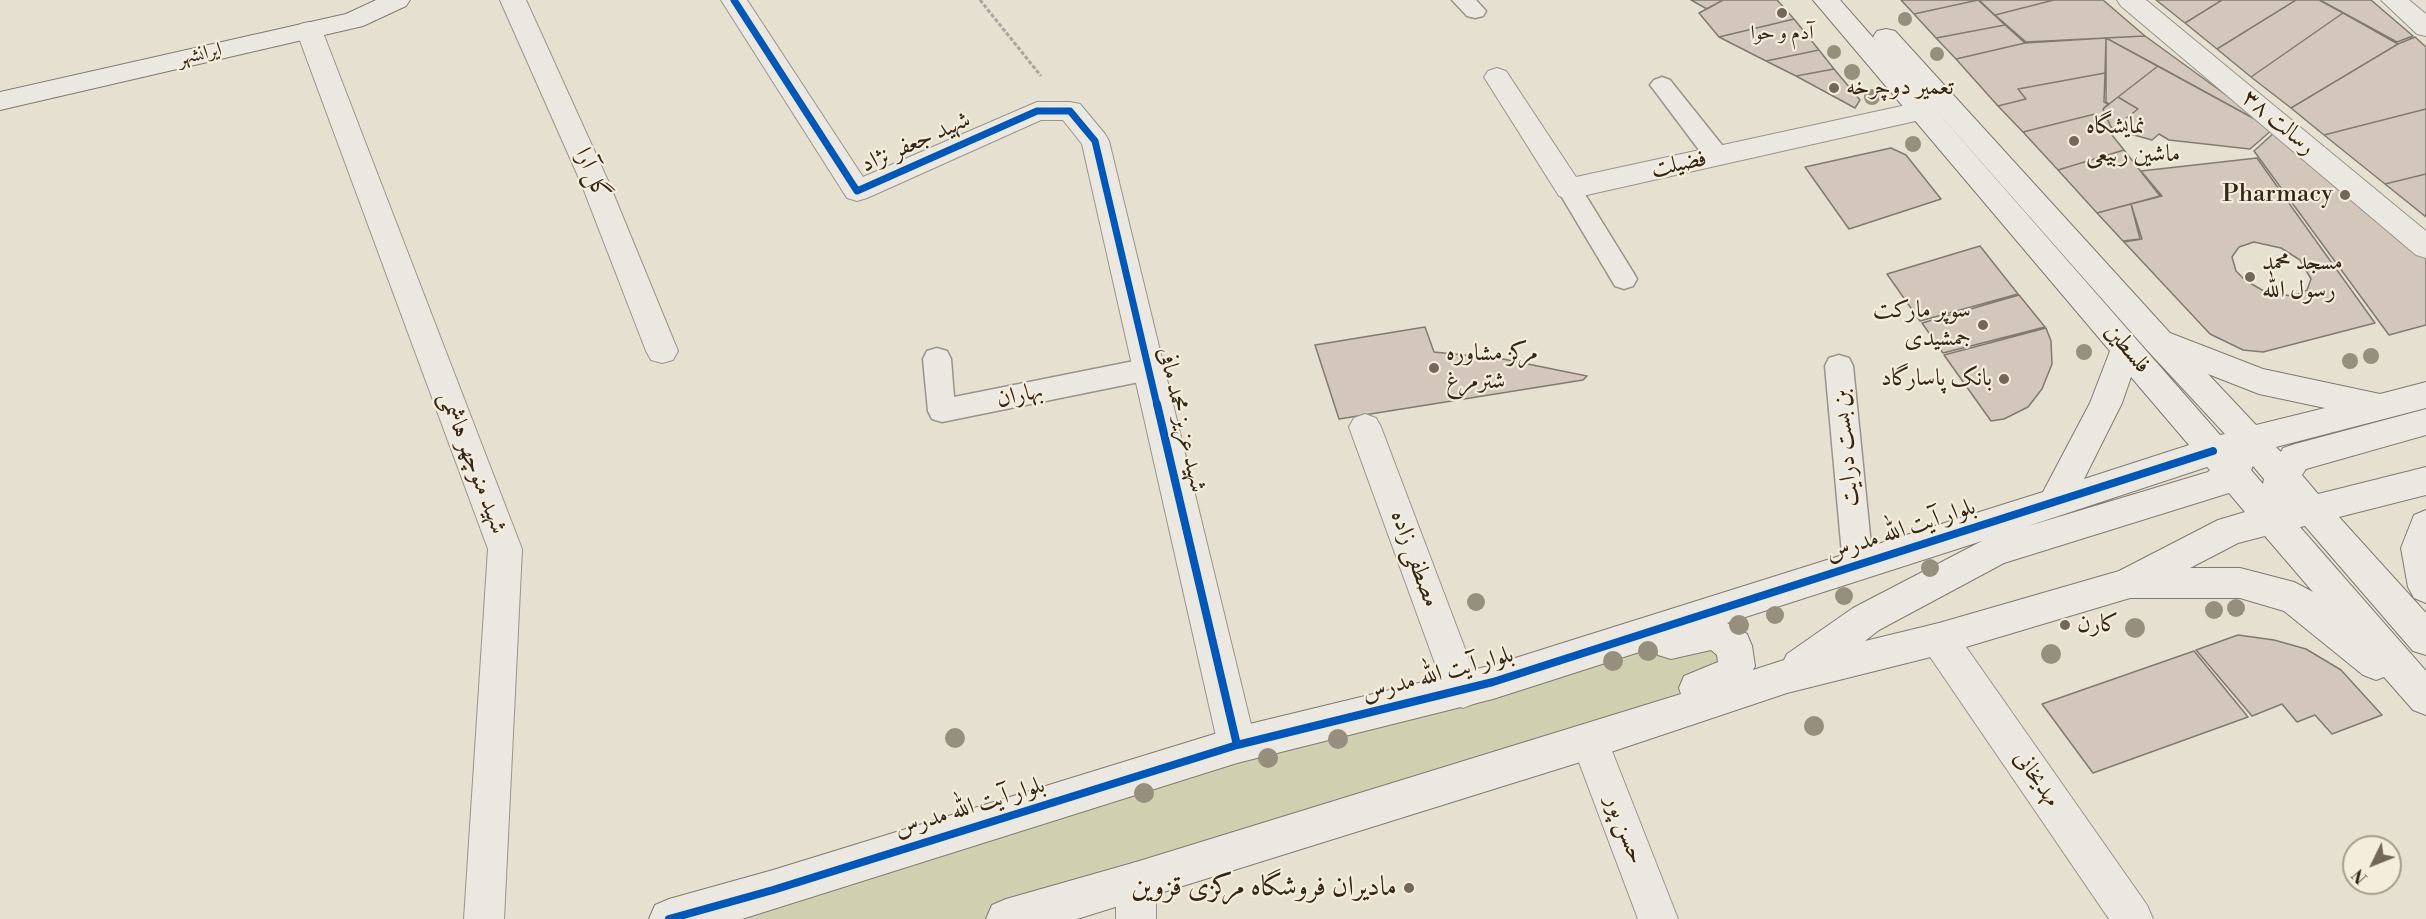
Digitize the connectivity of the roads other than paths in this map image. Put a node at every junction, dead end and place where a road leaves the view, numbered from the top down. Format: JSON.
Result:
{"nodes":[{"id":1,"x":397,"y":0,"type":"edge"},
{"id":2,"x":513,"y":0,"type":"edge"},
{"id":3,"x":734,"y":0,"type":"edge"},
{"id":4,"x":1826,"y":0,"type":"edge"},
{"id":5,"x":1853,"y":0,"type":"edge"},
{"id":6,"x":2130,"y":0,"type":"edge"},
{"id":7,"x":2394,"y":0,"type":"edge"},
{"id":8,"x":2426,"y":28,"type":"edge"},
{"id":9,"x":309,"y":30,"type":"junction"},
{"id":10,"x":1497,"y":77,"type":"dead end"},
{"id":11,"x":1662,"y":85,"type":"dead end"},
{"id":12,"x":0,"y":101,"type":"edge"},
{"id":13,"x":1070,"y":111,"type":"joint"},
{"id":14,"x":1920,"y":111,"type":"junction"},
{"id":15,"x":1717,"y":156,"type":"junction"},
{"id":16,"x":1569,"y":189,"type":"junction"},
{"id":17,"x":2426,"y":247,"type":"edge"},
{"id":18,"x":1624,"y":279,"type":"dead end"},
{"id":19,"x":2158,"y":341,"type":"junction"},
{"id":20,"x":2126,"y":349,"type":"junction"},
{"id":21,"x":662,"y":351,"type":"dead end"},
{"id":22,"x":937,"y":359,"type":"dead end"},
{"id":23,"x":1839,"y":366,"type":"dead end"},
{"id":24,"x":1149,"y":369,"type":"junction"},
{"id":25,"x":2426,"y":395,"type":"edge"},
{"id":26,"x":2379,"y":406,"type":"junction"},
{"id":27,"x":2426,"y":422,"type":"edge"},
{"id":28,"x":1365,"y":427,"type":"dead end"},
{"id":29,"x":2250,"y":440,"type":"junction"},
{"id":30,"x":2222,"y":462,"type":"junction"},
{"id":31,"x":2288,"y":467,"type":"junction"},
{"id":32,"x":2426,"y":481,"type":"edge"},
{"id":33,"x":2055,"y":503,"type":"junction"},
{"id":34,"x":2323,"y":507,"type":"junction"},
{"id":35,"x":2272,"y":520,"type":"junction"},
{"id":36,"x":2426,"y":525,"type":"edge"},
{"id":37,"x":1858,"y":565,"type":"junction"},
{"id":38,"x":2127,"y":584,"type":"junction"},
{"id":39,"x":2426,"y":587,"type":"edge"},
{"id":40,"x":1939,"y":639,"type":"junction"},
{"id":41,"x":2426,"y":639,"type":"edge"},
{"id":42,"x":1787,"y":676,"type":"junction"},
{"id":43,"x":1478,"y":686,"type":"junction"},
{"id":44,"x":2426,"y":698,"type":"edge"},
{"id":45,"x":2426,"y":703,"type":"edge"},
{"id":46,"x":1590,"y":741,"type":"junction"},
{"id":47,"x":1237,"y":745,"type":"junction"},
{"id":48,"x":1535,"y":757,"type":"junction"},
{"id":49,"x":1136,"y":901,"type":"edge"},
{"id":50,"x":484,"y":919,"type":"edge"},
{"id":51,"x":669,"y":919,"type":"edge"},
{"id":52,"x":1006,"y":919,"type":"edge"},
{"id":53,"x":1658,"y":919,"type":"edge"},
{"id":54,"x":2133,"y":919,"type":"edge"}],
"edges":[{"from":1,"to":9,"type":"main road","name":"ایرانشهر"},
{"from":2,"to":21,"type":"main road","name":"گل آرا"},
{"from":3,"to":13,"type":"main road","name":"شهید جعفر نژاد"},
{"from":4,"to":14,"type":"main road","name":"فلسطین"},
{"from":5,"to":19,"type":"main road","name":"فلسطین"},
{"from":6,"to":17,"type":"main road","name":"۳۸ رسالت"},
{"from":7,"to":8,"type":"main road"},
{"from":9,"to":12,"type":"main road","name":"ایرانشهر"},
{"from":9,"to":50,"type":"main road","name":"شهید منوچهر هاشمی"},
{"from":10,"to":16,"type":"main road"},
{"from":11,"to":15,"type":"lane"},
{"from":13,"to":24,"type":"main road","name":"شهید عزیز محمد مافی"},
{"from":14,"to":15,"type":"main road","name":"فضیلت"},
{"from":14,"to":20,"type":"main road","name":"فلسطین"},
{"from":15,"to":16,"type":"main road","name":"فضیلت"},
{"from":16,"to":18,"type":"lane"},
{"from":19,"to":26,"type":"main road"},
{"from":19,"to":29,"type":"main road","name":"فلسطین"},
{"from":20,"to":30,"type":"main road","name":"فلسطین"},
{"from":20,"to":33,"type":"main road"},
{"from":22,"to":24,"type":"lane","name":"بهاران"},
{"from":23,"to":37,"type":"lane","name":"بن بست درایت"},
{"from":24,"to":47,"type":"main road","name":"شهید عزیز محمد مافی"},
{"from":25,"to":26,"type":"main road"},
{"from":26,"to":29,"type":"main road"},
{"from":27,"to":31,"type":"main road"},
{"from":28,"to":43,"type":"main road","name":"مصطفی زاده"},
{"from":29,"to":30,"type":"main road"},
{"from":29,"to":31,"type":"main road","name":"فلسطین"},
{"from":30,"to":33,"type":"main road","name":"بلوار آیت الله مدرس"},
{"from":30,"to":35,"type":"main road","name":"فلسطین"},
{"from":30,"to":42,"type":"main road"},
{"from":31,"to":34,"type":"main road","name":"فلسطین"},
{"from":31,"to":35,"type":"main road"},
{"from":32,"to":34,"type":"main road"},
{"from":33,"to":37,"type":"main road","name":"بلوار آیت الله مدرس"},
{"from":34,"to":35,"type":"main road"},
{"from":34,"to":41,"type":"main road","name":"فلسطین"},
{"from":35,"to":38,"type":"main road"},
{"from":35,"to":44,"type":"main road","name":"فلسطین"},
{"from":36,"to":39,"type":"main road"},
{"from":37,"to":43,"type":"main road","name":"بلوار آیت الله مدرس"},
{"from":38,"to":40,"type":"main road"},
{"from":38,"to":45,"type":"main road"},
{"from":40,"to":42,"type":"main road"},
{"from":40,"to":54,"type":"main road","name":"مهدیخانی"},
{"from":42,"to":46,"type":"main road"},
{"from":43,"to":47,"type":"main road","name":"بلوار آیت الله مدرس"},
{"from":43,"to":48,"type":"main road"},
{"from":46,"to":48,"type":"main road"},
{"from":46,"to":53,"type":"main road","name":"حسن پور"},
{"from":47,"to":51,"type":"main road","name":"بلوار آیت الله مدرس"},
{"from":48,"to":49,"type":"main road"},
{"from":49,"to":52,"type":"main road"}]}
